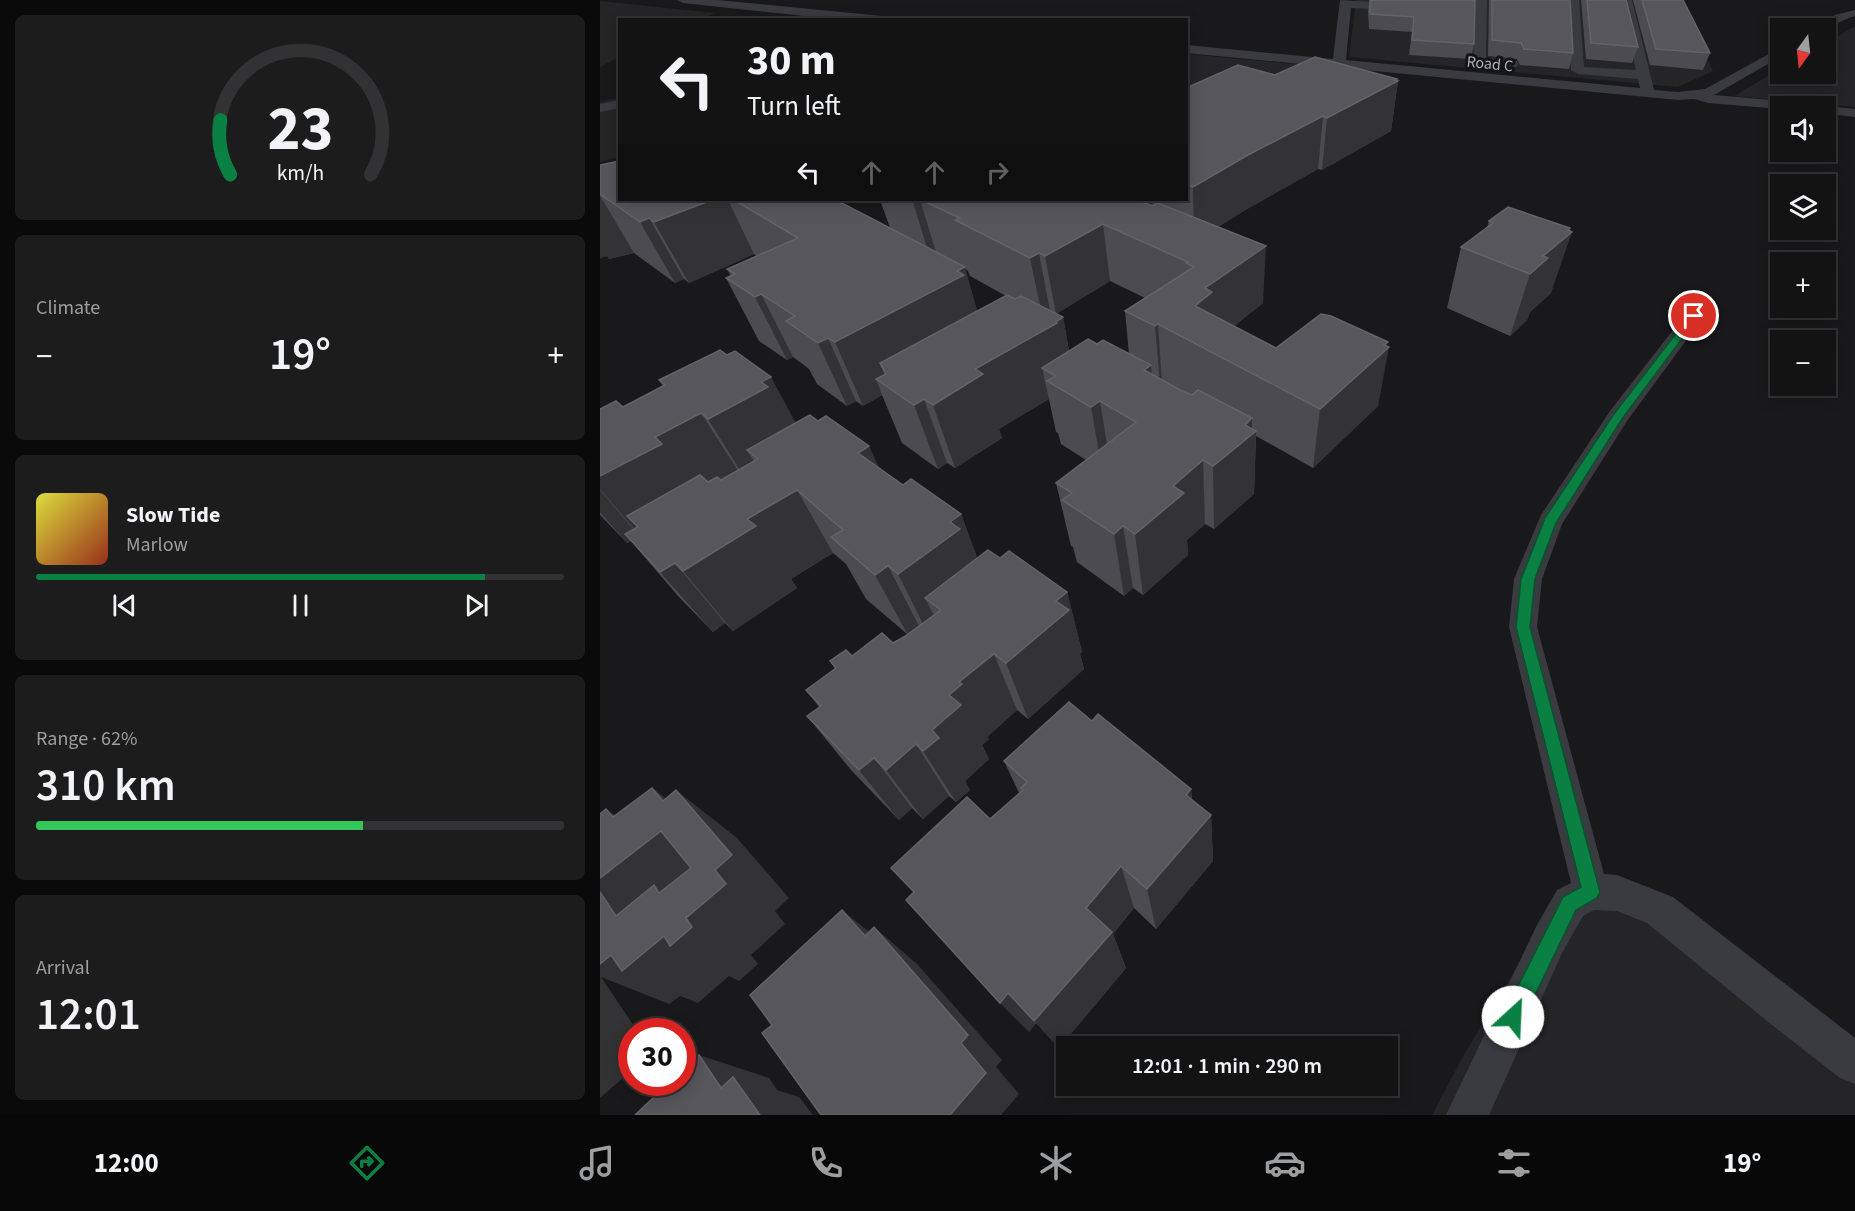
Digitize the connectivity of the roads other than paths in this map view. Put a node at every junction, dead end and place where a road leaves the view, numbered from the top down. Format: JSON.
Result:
{"nodes":[{"id":1,"x":684,"y":0,"type":"edge"},
{"id":2,"x":1481,"y":0,"type":"edge"},
{"id":3,"x":1573,"y":0,"type":"edge"},
{"id":4,"x":1626,"y":0,"type":"edge"},
{"id":5,"x":1849,"y":0,"type":"edge"},
{"id":6,"x":700,"y":1,"type":"edge"},
{"id":7,"x":1346,"y":2,"type":"edge"},
{"id":8,"x":1855,"y":4,"type":"edge"},
{"id":9,"x":1421,"y":8,"type":"edge"},
{"id":10,"x":1855,"y":13,"type":"edge"},
{"id":11,"x":857,"y":18,"type":"edge"},
{"id":12,"x":1836,"y":19,"type":"edge"},
{"id":13,"x":1188,"y":49,"type":"edge"},
{"id":14,"x":1770,"y":58,"type":"edge"},
{"id":15,"x":1324,"y":62,"type":"junction"},
{"id":16,"x":1479,"y":62,"type":"junction"},
{"id":17,"x":1339,"y":63,"type":"junction"},
{"id":18,"x":1523,"y":65,"type":"edge"},
{"id":19,"x":1573,"y":69,"type":"junction"},
{"id":20,"x":1303,"y":73,"type":"edge"},
{"id":21,"x":1643,"y":75,"type":"junction"},
{"id":22,"x":1478,"y":78,"type":"junction"},
{"id":23,"x":1580,"y":88,"type":"junction"},
{"id":24,"x":1647,"y":94,"type":"junction"},
{"id":25,"x":1696,"y":95,"type":"junction"},
{"id":26,"x":618,"y":104,"type":"edge"},
{"id":27,"x":1770,"y":104,"type":"edge"},
{"id":28,"x":600,"y":108,"type":"edge"},
{"id":29,"x":1836,"y":111,"type":"edge"},
{"id":30,"x":1855,"y":113,"type":"edge"},
{"id":31,"x":1694,"y":316,"type":"dead end"},
{"id":32,"x":1591,"y":892,"type":"junction"},
{"id":33,"x":1855,"y":1063,"type":"edge"},
{"id":34,"x":1467,"y":1115,"type":"edge"}],
"edges":[{"from":1,"to":6,"type":"street"},
{"from":2,"to":16,"type":"street"},
{"from":3,"to":19,"type":"street"},
{"from":4,"to":21,"type":"street"},
{"from":5,"to":8,"type":"street"},
{"from":6,"to":11,"type":"street"},
{"from":7,"to":9,"type":"street"},
{"from":7,"to":17,"type":"street"},
{"from":10,"to":12,"type":"street"},
{"from":13,"to":15,"type":"street","name":"Road C"},
{"from":14,"to":25,"type":"street","name":"Road C"},
{"from":15,"to":17,"type":"street","name":"Road C"},
{"from":15,"to":20,"type":"street"},
{"from":16,"to":18,"type":"street"},
{"from":16,"to":22,"type":"street"},
{"from":17,"to":22,"type":"street","name":"Road C"},
{"from":19,"to":21,"type":"street"},
{"from":19,"to":23,"type":"street"},
{"from":21,"to":24,"type":"street"},
{"from":22,"to":23,"type":"street","name":"Road C"},
{"from":23,"to":24,"type":"street","name":"Road C"},
{"from":24,"to":25,"type":"street","name":"Road C"},
{"from":25,"to":27,"type":"street"},
{"from":26,"to":28,"type":"street"},
{"from":29,"to":30,"type":"street"},
{"from":31,"to":32,"type":"street"},
{"from":32,"to":33,"type":"street"},
{"from":32,"to":34,"type":"street"}]}
